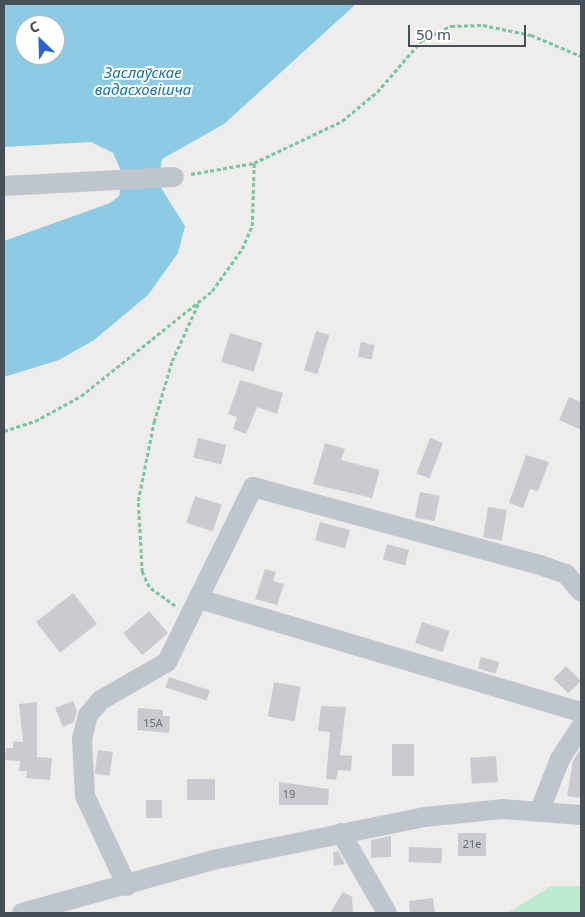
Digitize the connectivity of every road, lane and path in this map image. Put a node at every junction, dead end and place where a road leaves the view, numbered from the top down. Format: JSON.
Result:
{"nodes":[{"id":1,"x":581,"y":56,"type":"edge"},
{"id":2,"x":254,"y":163,"type":"junction"},
{"id":3,"x":174,"y":177,"type":"joint"},
{"id":4,"x":4,"y":186,"type":"edge"},
{"id":5,"x":201,"y":300,"type":"junction"},
{"id":6,"x":4,"y":431,"type":"edge"},
{"id":7,"x":581,"y":592,"type":"edge"},
{"id":8,"x":194,"y":608,"type":"junction"},
{"id":9,"x":581,"y":712,"type":"edge"},
{"id":10,"x":581,"y":727,"type":"edge"},
{"id":11,"x":540,"y":810,"type":"junction"},
{"id":12,"x":581,"y":815,"type":"edge"},
{"id":13,"x":341,"y":833,"type":"junction"},
{"id":14,"x":127,"y":886,"type":"junction"},
{"id":15,"x":22,"y":913,"type":"edge"},
{"id":16,"x":386,"y":913,"type":"edge"}],
"edges":[{"from":1,"to":2,"type":"path"},
{"from":2,"to":3,"type":"path"},
{"from":2,"to":5,"type":"path"},
{"from":3,"to":4,"type":"street"},
{"from":5,"to":6,"type":"path"},
{"from":5,"to":8,"type":"path"},
{"from":7,"to":8,"type":"street"},
{"from":8,"to":9,"type":"street"},
{"from":8,"to":14,"type":"street"},
{"from":10,"to":11,"type":"street"},
{"from":11,"to":12,"type":"street"},
{"from":11,"to":13,"type":"street"},
{"from":13,"to":14,"type":"street"},
{"from":13,"to":16,"type":"street"},
{"from":14,"to":15,"type":"street"}]}
